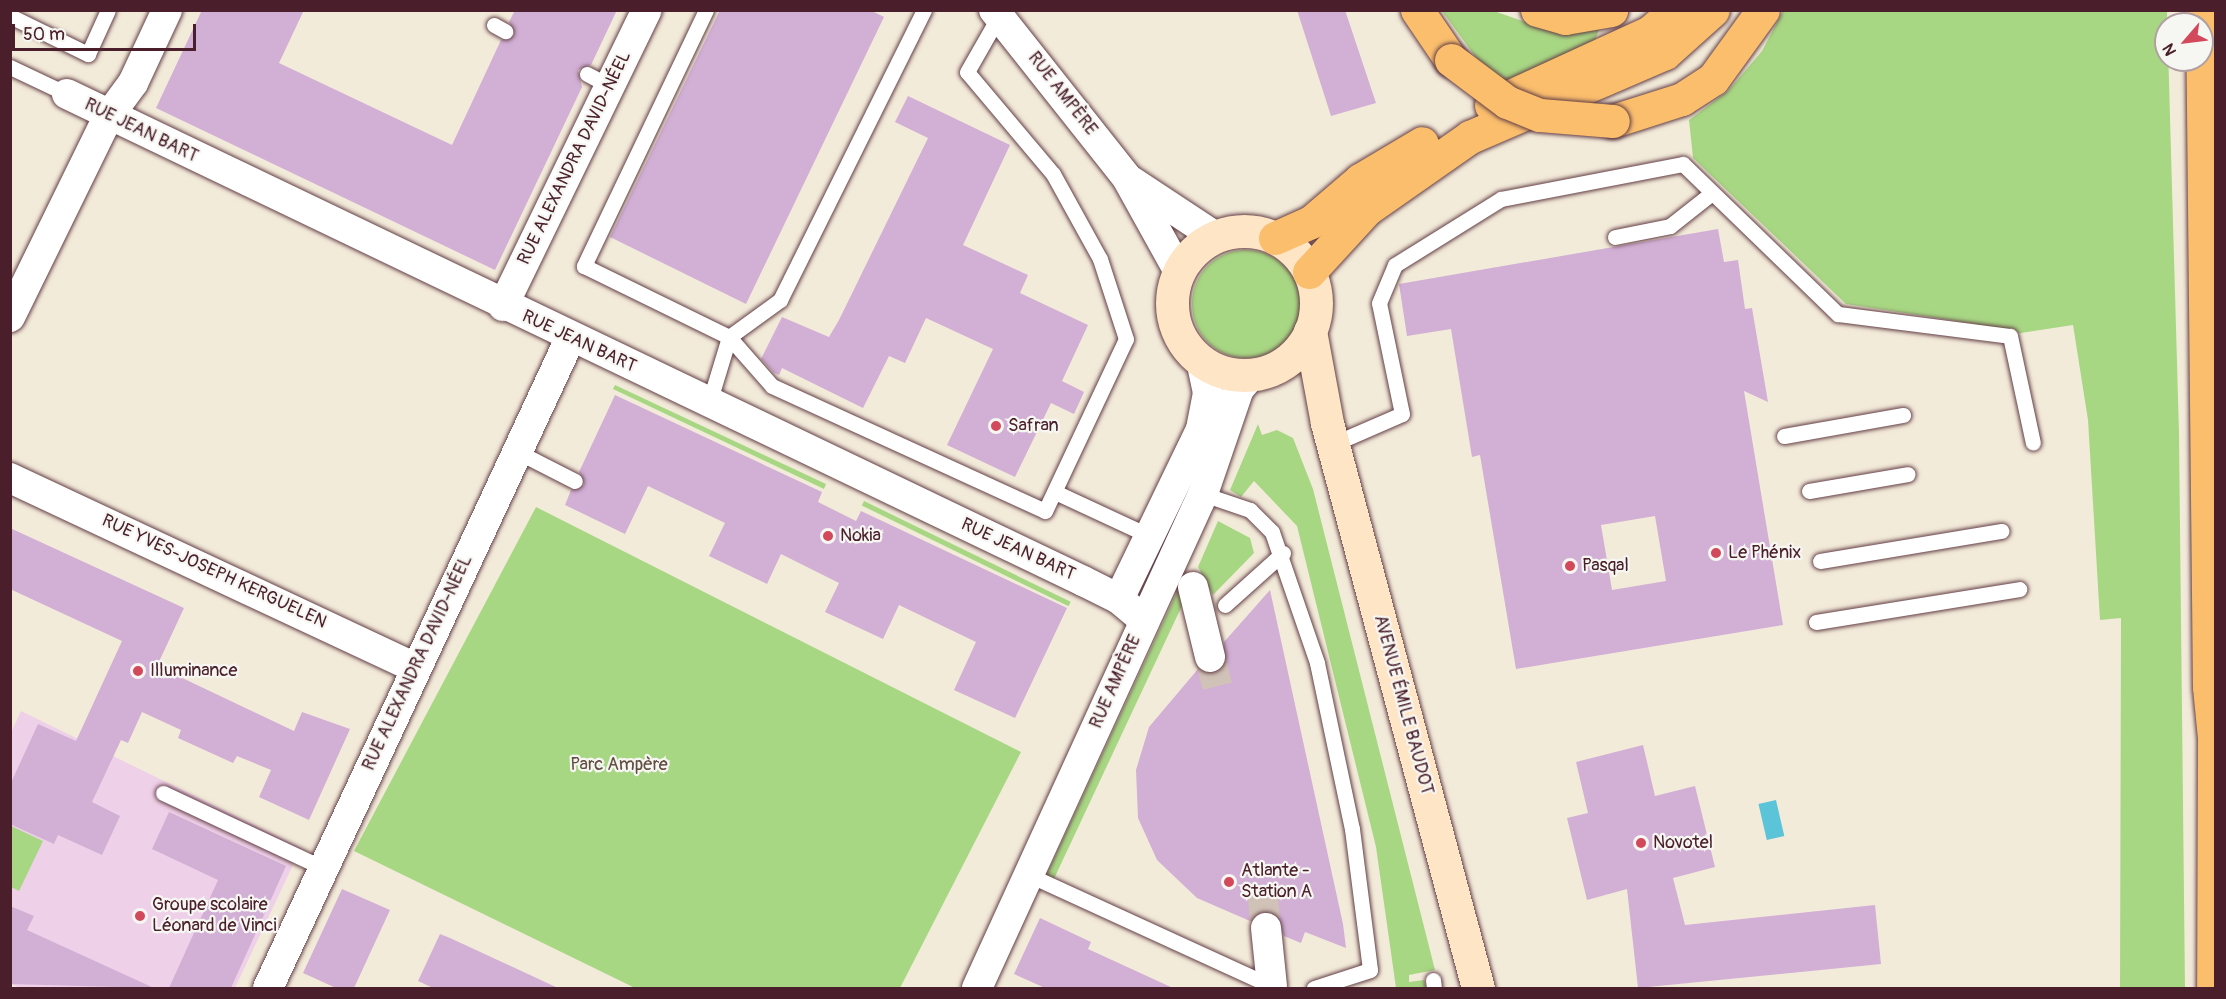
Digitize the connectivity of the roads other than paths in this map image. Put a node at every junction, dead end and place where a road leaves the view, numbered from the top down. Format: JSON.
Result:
{"nodes":[{"id":1,"x":108,"y":10,"type":"edge"},
{"id":2,"x":167,"y":10,"type":"edge"},
{"id":3,"x":646,"y":10,"type":"edge"},
{"id":4,"x":706,"y":10,"type":"edge"},
{"id":5,"x":924,"y":10,"type":"edge"},
{"id":6,"x":1418,"y":10,"type":"edge"},
{"id":7,"x":1537,"y":10,"type":"edge"},
{"id":8,"x":1611,"y":10,"type":"edge"},
{"id":9,"x":1675,"y":10,"type":"edge"},
{"id":10,"x":1713,"y":10,"type":"edge"},
{"id":11,"x":1763,"y":10,"type":"edge"},
{"id":12,"x":2202,"y":10,"type":"edge"},
{"id":13,"x":997,"y":13,"type":"edge"},
{"id":14,"x":10,"y":16,"type":"edge"},
{"id":15,"x":10,"y":67,"type":"edge"},
{"id":16,"x":67,"y":94,"type":"joint"},
{"id":17,"x":108,"y":117,"type":"junction"},
{"id":18,"x":1127,"y":178,"type":"junction"},
{"id":19,"x":1712,"y":193,"type":"junction"},
{"id":20,"x":1216,"y":237,"type":"junction"},
{"id":21,"x":1616,"y":237,"type":"dead end"},
{"id":22,"x":1275,"y":238,"type":"junction"},
{"id":23,"x":1179,"y":272,"type":"junction"},
{"id":24,"x":1309,"y":272,"type":"junction"},
{"id":25,"x":500,"y":305,"type":"junction"},
{"id":26,"x":10,"y":317,"type":"edge"},
{"id":27,"x":1310,"y":331,"type":"junction"},
{"id":28,"x":729,"y":337,"type":"junction"},
{"id":29,"x":570,"y":339,"type":"junction"},
{"id":30,"x":1201,"y":361,"type":"junction"},
{"id":31,"x":1263,"y":372,"type":"junction"},
{"id":32,"x":710,"y":403,"type":"junction"},
{"id":33,"x":1903,"y":414,"type":"dead end"},
{"id":34,"x":1330,"y":433,"type":"junction"},
{"id":35,"x":1784,"y":436,"type":"dead end"},
{"id":36,"x":2033,"y":442,"type":"dead end"},
{"id":37,"x":516,"y":451,"type":"junction"},
{"id":38,"x":1908,"y":474,"type":"dead end"},
{"id":39,"x":10,"y":478,"type":"edge"},
{"id":40,"x":575,"y":481,"type":"dead end"},
{"id":41,"x":1809,"y":491,"type":"dead end"},
{"id":42,"x":1055,"y":492,"type":"junction"},
{"id":43,"x":1203,"y":494,"type":"junction"},
{"id":44,"x":1168,"y":501,"type":"junction"},
{"id":45,"x":2002,"y":531,"type":"dead end"},
{"id":46,"x":1150,"y":536,"type":"junction"},
{"id":47,"x":1283,"y":553,"type":"junction"},
{"id":48,"x":1820,"y":561,"type":"dead end"},
{"id":49,"x":1193,"y":587,"type":"dead end"},
{"id":50,"x":2019,"y":589,"type":"dead end"},
{"id":51,"x":1119,"y":599,"type":"junction"},
{"id":52,"x":1225,"y":605,"type":"dead end"},
{"id":53,"x":1144,"y":620,"type":"junction"},
{"id":54,"x":1816,"y":622,"type":"dead end"},
{"id":55,"x":1210,"y":657,"type":"tunnel mouth"},
{"id":56,"x":416,"y":668,"type":"junction"},
{"id":57,"x":163,"y":793,"type":"dead end"},
{"id":58,"x":322,"y":868,"type":"junction"},
{"id":59,"x":1029,"y":875,"type":"junction"},
{"id":60,"x":1266,"y":928,"type":"tunnel mouth"},
{"id":61,"x":1275,"y":987,"type":"edge"},
{"id":62,"x":268,"y":988,"type":"edge"},
{"id":63,"x":979,"y":988,"type":"edge"},
{"id":64,"x":1314,"y":988,"type":"edge"},
{"id":65,"x":1478,"y":988,"type":"edge"},
{"id":66,"x":2212,"y":988,"type":"edge"}],
"edges":[{"from":1,"to":14,"type":"lane"},
{"from":2,"to":17,"type":"street"},
{"from":3,"to":25,"type":"street","name":"RUE ALEXANDRA DAVID-NÉEL"},
{"from":4,"to":28,"type":"lane"},
{"from":5,"to":28,"type":"lane"},
{"from":6,"to":11,"type":"highway","bridge":true},
{"from":7,"to":8,"type":"highway"},
{"from":9,"to":22,"type":"highway"},
{"from":10,"to":24,"type":"highway"},
{"from":12,"to":66,"type":"highway"},
{"from":13,"to":18,"type":"street","name":"RUE AMPÈRE"},
{"from":13,"to":42,"type":"lane"},
{"from":15,"to":16,"type":"lane","name":"RUE JEAN BART"},
{"from":16,"to":17,"type":"street","name":"RUE JEAN BART"},
{"from":17,"to":25,"type":"street","name":"RUE JEAN BART"},
{"from":17,"to":26,"type":"street"},
{"from":18,"to":20,"type":"street","name":"RUE AMPÈRE"},
{"from":18,"to":23,"type":"street","name":"RUE AMPÈRE"},
{"from":19,"to":21,"type":"lane"},
{"from":19,"to":34,"type":"lane"},
{"from":19,"to":36,"type":"lane"},
{"from":20,"to":22,"type":"street"},
{"from":20,"to":23,"type":"street"},
{"from":22,"to":24,"type":"street"},
{"from":23,"to":30,"type":"street"},
{"from":24,"to":27,"type":"street"},
{"from":25,"to":29,"type":"street","name":"RUE JEAN BART"},
{"from":27,"to":31,"type":"street"},
{"from":27,"to":34,"type":"street","name":"AVENUE ÉMILE BAUDOT"},
{"from":28,"to":32,"type":"lane"},
{"from":28,"to":42,"type":"lane"},
{"from":29,"to":32,"type":"street","name":"RUE JEAN BART"},
{"from":29,"to":37,"type":"street","name":"RUE ALEXANDRA DAVID-NÉEL"},
{"from":30,"to":31,"type":"street"},
{"from":30,"to":44,"type":"street"},
{"from":31,"to":34,"type":"street","name":"AVENUE ÉMILE BAUDOT"},
{"from":31,"to":43,"type":"street","name":"RUE AMPÈRE"},
{"from":32,"to":51,"type":"street","name":"RUE JEAN BART"},
{"from":33,"to":35,"type":"lane"},
{"from":34,"to":65,"type":"street","name":"AVENUE ÉMILE BAUDOT"},
{"from":37,"to":40,"type":"lane"},
{"from":37,"to":56,"type":"street","name":"RUE ALEXANDRA DAVID-NÉEL"},
{"from":38,"to":41,"type":"lane"},
{"from":39,"to":56,"type":"street","name":"RUE YVES-JOSEPH KERGUELEN"},
{"from":42,"to":46,"type":"lane"},
{"from":43,"to":44,"type":"lane"},
{"from":43,"to":47,"type":"lane"},
{"from":43,"to":53,"type":"street","name":"RUE AMPÈRE"},
{"from":44,"to":46,"type":"street"},
{"from":45,"to":48,"type":"lane"},
{"from":46,"to":51,"type":"street"},
{"from":47,"to":52,"type":"lane"},
{"from":47,"to":64,"type":"lane"},
{"from":49,"to":55,"type":"street"},
{"from":50,"to":54,"type":"lane"},
{"from":51,"to":53,"type":"street","name":"RUE JEAN BART"},
{"from":53,"to":59,"type":"street","name":"RUE AMPÈRE"},
{"from":56,"to":58,"type":"street","name":"RUE ALEXANDRA DAVID-NÉEL"},
{"from":57,"to":58,"type":"lane"},
{"from":58,"to":62,"type":"street","name":"RUE ALEXANDRA DAVID-NÉEL"},
{"from":59,"to":61,"type":"lane"},
{"from":59,"to":63,"type":"street","name":"RUE AMPÈRE"},
{"from":60,"to":61,"type":"street"}]}
